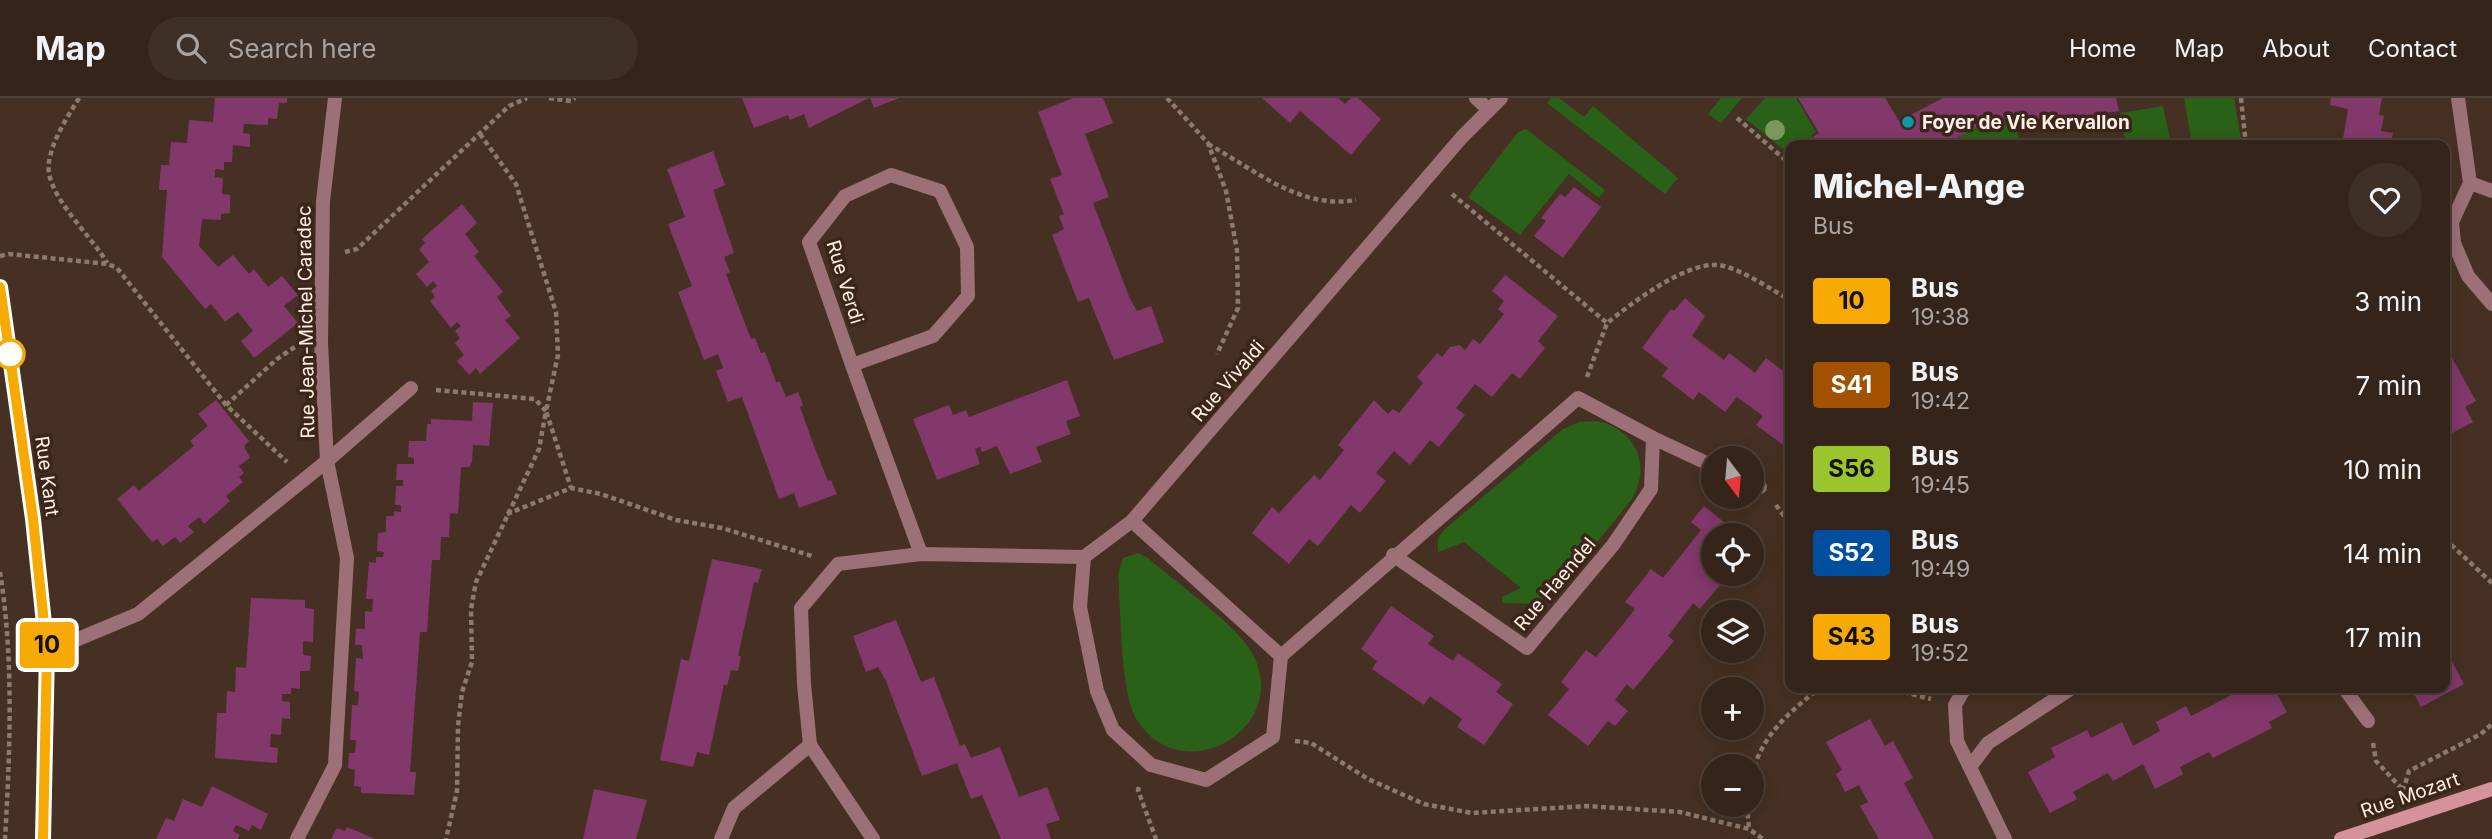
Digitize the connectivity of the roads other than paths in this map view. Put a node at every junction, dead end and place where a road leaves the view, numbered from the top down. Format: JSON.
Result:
{"nodes":[{"id":1,"x":335,"y":98,"type":"edge"},
{"id":2,"x":1476,"y":98,"type":"edge"},
{"id":3,"x":1501,"y":98,"type":"edge"},
{"id":4,"x":2458,"y":98,"type":"edge"},
{"id":5,"x":1489,"y":110,"type":"junction"},
{"id":6,"x":2470,"y":183,"type":"junction"},
{"id":7,"x":2492,"y":191,"type":"edge"},
{"id":8,"x":0,"y":287,"type":"edge"},
{"id":9,"x":2492,"y":304,"type":"edge"},
{"id":10,"x":852,"y":365,"type":"junction"},
{"id":11,"x":411,"y":388,"type":"road end"},
{"id":12,"x":1653,"y":438,"type":"junction"},
{"id":13,"x":1701,"y":460,"type":"edge"},
{"id":14,"x":327,"y":461,"type":"junction"},
{"id":15,"x":1132,"y":521,"type":"junction"},
{"id":16,"x":921,"y":554,"type":"junction"},
{"id":17,"x":1393,"y":555,"type":"junction"},
{"id":18,"x":1084,"y":557,"type":"junction"},
{"id":19,"x":47,"y":652,"type":"junction"},
{"id":20,"x":1281,"y":656,"type":"junction"},
{"id":21,"x":1962,"y":693,"type":"edge"},
{"id":22,"x":2064,"y":693,"type":"edge"},
{"id":23,"x":2348,"y":693,"type":"edge"},
{"id":24,"x":2368,"y":721,"type":"road end"},
{"id":25,"x":810,"y":745,"type":"junction"},
{"id":26,"x":1970,"y":767,"type":"junction"},
{"id":27,"x":2492,"y":789,"type":"edge"},
{"id":28,"x":43,"y":839,"type":"edge"},
{"id":29,"x":297,"y":839,"type":"edge"},
{"id":30,"x":721,"y":839,"type":"edge"},
{"id":31,"x":873,"y":839,"type":"edge"},
{"id":32,"x":2005,"y":839,"type":"edge"},
{"id":33,"x":2342,"y":839,"type":"edge"}],
"edges":[{"from":1,"to":14,"type":"street","name":"Rue Jean-Michel Caradec"},
{"from":2,"to":5,"type":"street"},
{"from":3,"to":5,"type":"street","name":"Rue Vivaldi"},
{"from":4,"to":6,"type":"street"},
{"from":5,"to":15,"type":"street","name":"Rue Vivaldi"},
{"from":6,"to":7,"type":"street"},
{"from":6,"to":9,"type":"street"},
{"from":8,"to":19,"type":"street","name":"Rue Kant"},
{"from":10,"to":10,"type":"street","name":"Rue Verdi"},
{"from":10,"to":16,"type":"street","name":"Rue Verdi"},
{"from":11,"to":14,"type":"street","name":"Rue Jean-Michel Caradec"},
{"from":12,"to":13,"type":"street"},
{"from":12,"to":17,"type":"street"},
{"from":12,"to":17,"type":"street","name":"Rue Haendel"},
{"from":14,"to":19,"type":"street","name":"Rue Jean-Michel Caradec"},
{"from":14,"to":29,"type":"street","name":"Rue Jean-Michel Caradec"},
{"from":15,"to":18,"type":"street","name":"Rue Vivaldi"},
{"from":15,"to":20,"type":"street"},
{"from":16,"to":18,"type":"street"},
{"from":16,"to":25,"type":"street"},
{"from":17,"to":20,"type":"street"},
{"from":18,"to":20,"type":"street"},
{"from":19,"to":28,"type":"street","name":"Rue Kant"},
{"from":21,"to":26,"type":"street"},
{"from":22,"to":26,"type":"street"},
{"from":23,"to":24,"type":"street"},
{"from":25,"to":30,"type":"street"},
{"from":25,"to":31,"type":"street"},
{"from":26,"to":32,"type":"street"},
{"from":27,"to":33,"type":"street","name":"Rue Mozart"}]}
